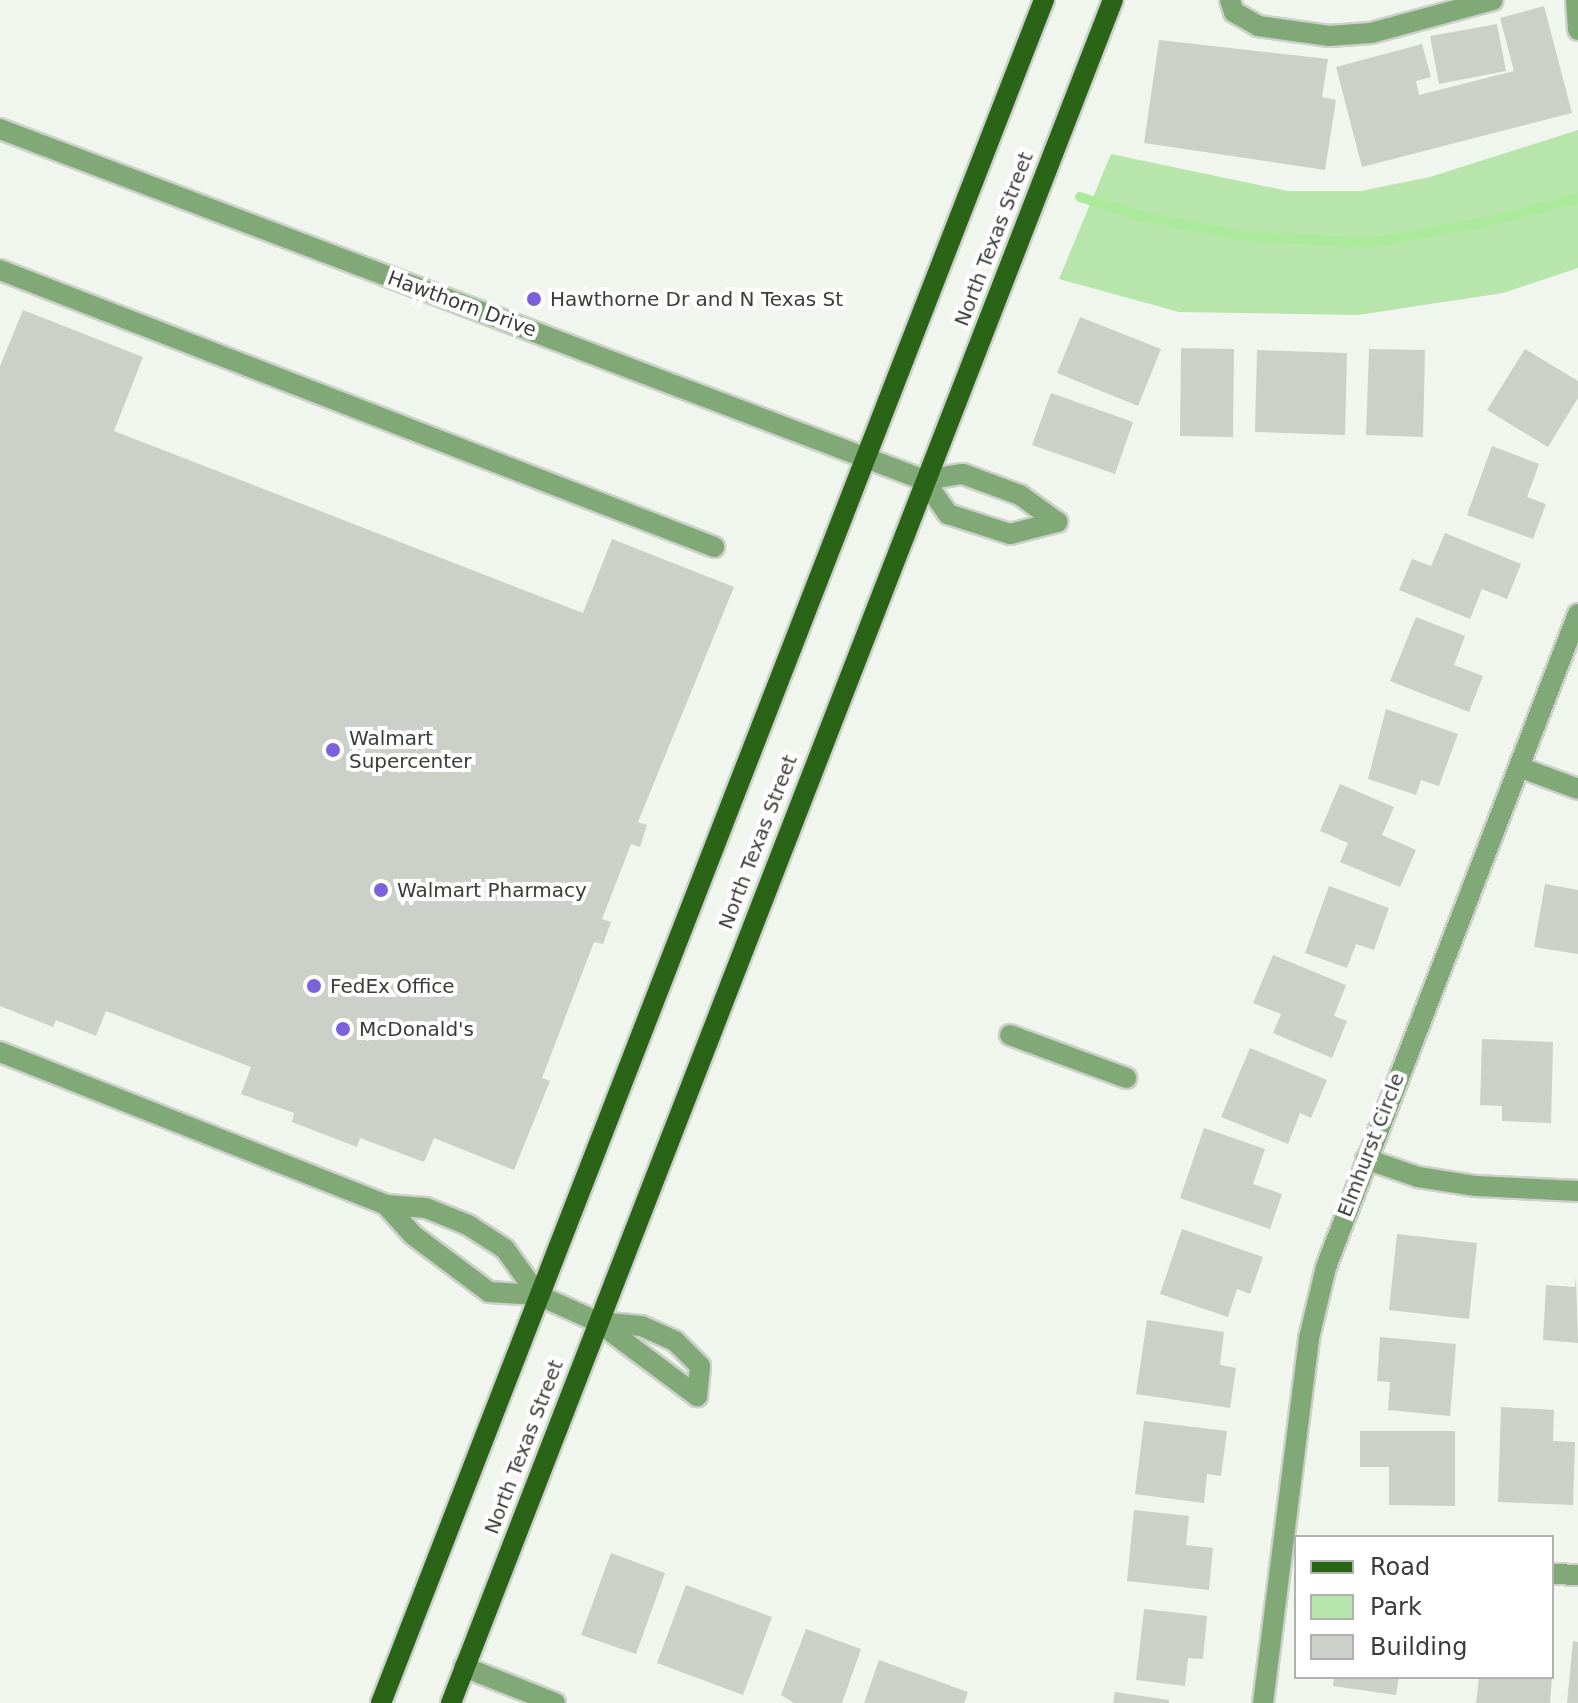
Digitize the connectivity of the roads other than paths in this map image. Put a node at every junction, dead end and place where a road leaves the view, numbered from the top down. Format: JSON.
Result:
{"nodes":[{"id":1,"x":1044,"y":0,"type":"edge"},
{"id":2,"x":1113,"y":0,"type":"edge"},
{"id":3,"x":1230,"y":0,"type":"edge"},
{"id":4,"x":1493,"y":0,"type":"edge"},
{"id":5,"x":1576,"y":0,"type":"edge"},
{"id":6,"x":1578,"y":30,"type":"edge"},
{"id":7,"x":0,"y":129,"type":"edge"},
{"id":8,"x":0,"y":270,"type":"edge"},
{"id":9,"x":864,"y":457,"type":"junction"},
{"id":10,"x":924,"y":480,"type":"junction"},
{"id":11,"x":714,"y":547,"type":"dead end"},
{"id":12,"x":1578,"y":614,"type":"edge"},
{"id":13,"x":1519,"y":767,"type":"junction"},
{"id":14,"x":1578,"y":789,"type":"edge"},
{"id":15,"x":1010,"y":1035,"type":"dead end"},
{"id":16,"x":0,"y":1052,"type":"edge"},
{"id":17,"x":1126,"y":1078,"type":"dead end"},
{"id":18,"x":1366,"y":1159,"type":"junction"},
{"id":19,"x":1578,"y":1191,"type":"edge"},
{"id":20,"x":386,"y":1205,"type":"junction"},
{"id":21,"x":538,"y":1295,"type":"junction"},
{"id":22,"x":598,"y":1322,"type":"junction"},
{"id":23,"x":1288,"y":1556,"type":"edge"},
{"id":24,"x":1554,"y":1574,"type":"edge"},
{"id":25,"x":1578,"y":1575,"type":"edge"},
{"id":26,"x":464,"y":1667,"type":"junction"},
{"id":27,"x":381,"y":1703,"type":"edge"},
{"id":28,"x":451,"y":1703,"type":"edge"},
{"id":29,"x":555,"y":1703,"type":"edge"},
{"id":30,"x":1263,"y":1703,"type":"edge"}],
"edges":[{"from":1,"to":9,"type":"main road","name":"North Texas Street"},
{"from":2,"to":10,"type":"main road","name":"North Texas Street"},
{"from":3,"to":4,"type":"street"},
{"from":5,"to":6,"type":"street"},
{"from":7,"to":9,"type":"street","name":"Hawthorn Drive"},
{"from":8,"to":11,"type":"street"},
{"from":9,"to":10,"type":"street","name":"Hawthorn Drive"},
{"from":9,"to":21,"type":"main road","name":"North Texas Street"},
{"from":10,"to":10,"type":"street"},
{"from":10,"to":22,"type":"main road","name":"North Texas Street"},
{"from":12,"to":13,"type":"street","name":"Elmhurst Circle"},
{"from":13,"to":14,"type":"street"},
{"from":13,"to":18,"type":"street","name":"Elmhurst Circle"},
{"from":15,"to":17,"type":"street"},
{"from":16,"to":20,"type":"street"},
{"from":18,"to":19,"type":"street"},
{"from":18,"to":23,"type":"street","name":"Elmhurst Circle"},
{"from":20,"to":21,"type":"street"},
{"from":20,"to":21,"type":"street"},
{"from":21,"to":22,"type":"street"},
{"from":21,"to":27,"type":"main road","name":"North Texas Street"},
{"from":22,"to":22,"type":"street"},
{"from":22,"to":26,"type":"main road","name":"North Texas Street"},
{"from":23,"to":30,"type":"street","name":"Elmhurst Circle"},
{"from":24,"to":25,"type":"street"},
{"from":26,"to":28,"type":"main road","name":"North Texas Street"},
{"from":26,"to":29,"type":"street"}]}
